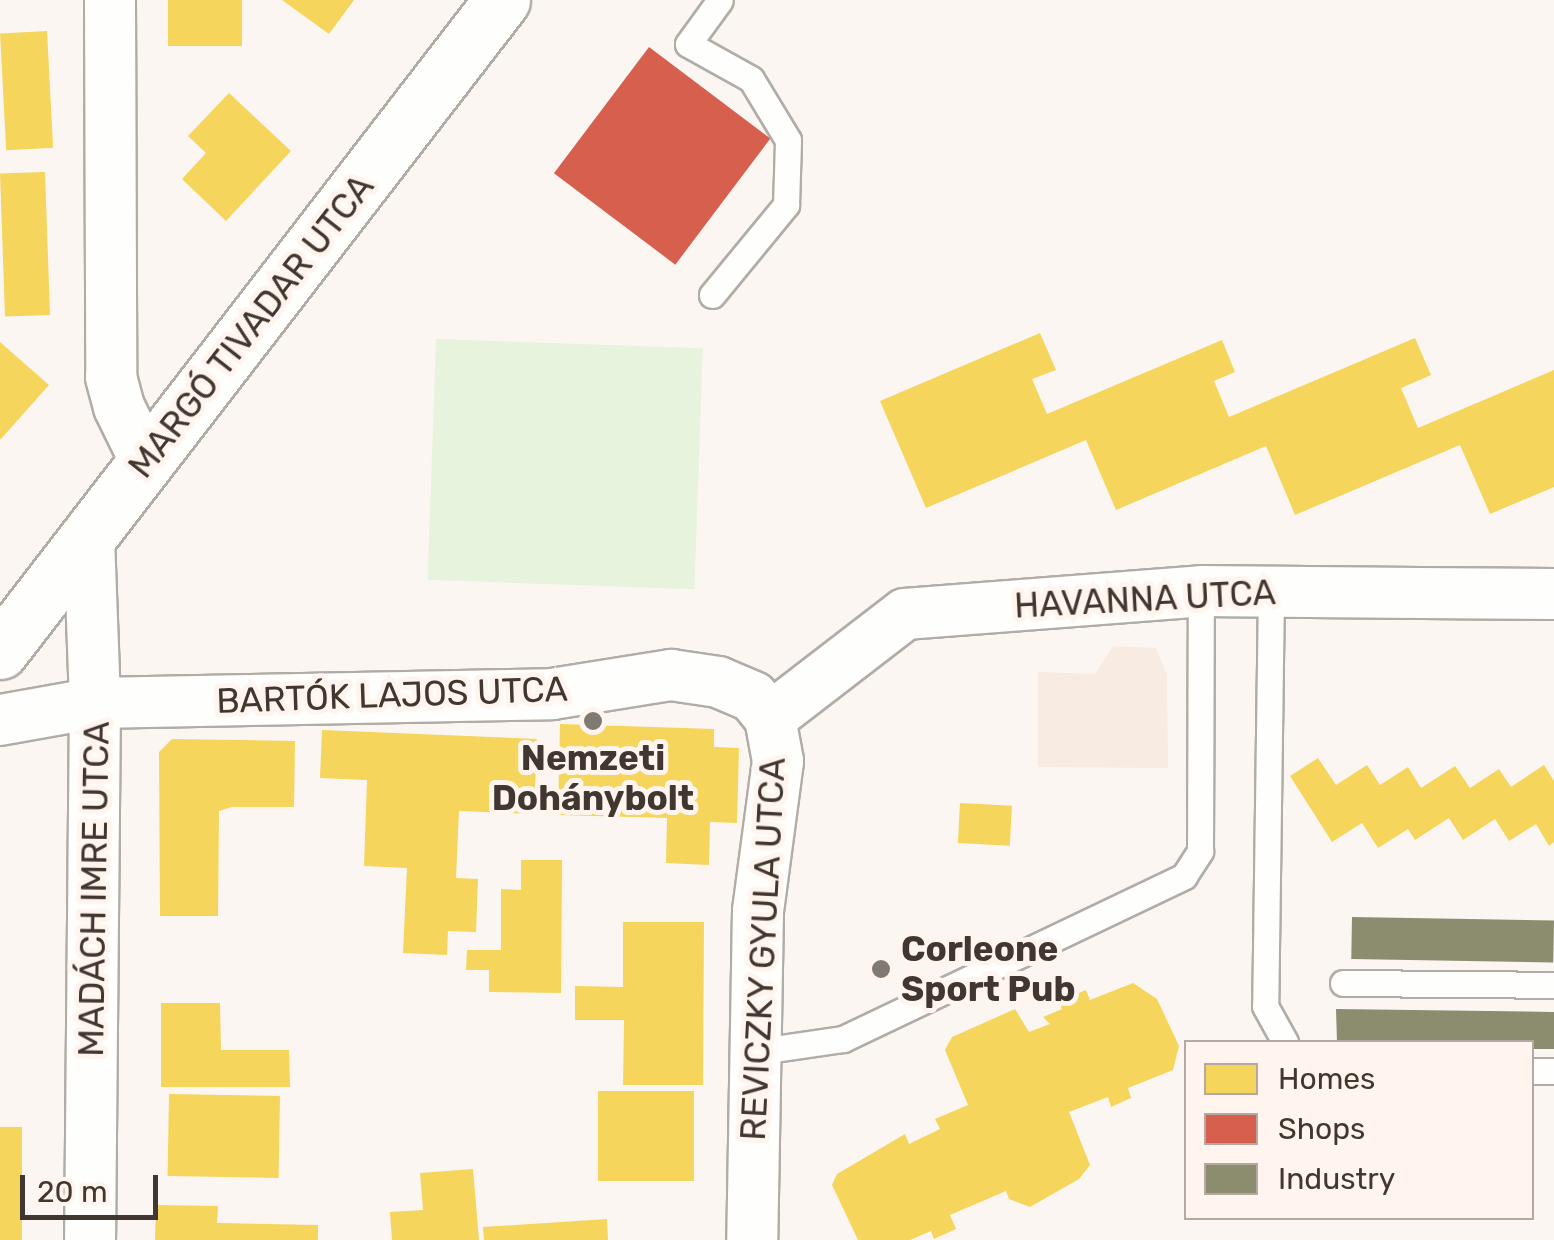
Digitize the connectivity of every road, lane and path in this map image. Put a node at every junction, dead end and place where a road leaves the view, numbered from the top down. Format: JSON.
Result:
{"nodes":[{"id":1,"x":110,"y":0,"type":"edge"},
{"id":2,"x":502,"y":0,"type":"edge"},
{"id":3,"x":720,"y":0,"type":"edge"},
{"id":4,"x":712,"y":295,"type":"dead end"},
{"id":5,"x":146,"y":462,"type":"junction"},
{"id":6,"x":88,"y":538,"type":"junction"},
{"id":7,"x":1202,"y":590,"type":"junction"},
{"id":8,"x":1271,"y":590,"type":"junction"},
{"id":9,"x":1554,"y":594,"type":"edge"},
{"id":10,"x":0,"y":652,"type":"edge"},
{"id":11,"x":95,"y":703,"type":"junction"},
{"id":12,"x":770,"y":718,"type":"junction"},
{"id":13,"x":0,"y":720,"type":"edge"},
{"id":14,"x":1343,"y":983,"type":"dead end"},
{"id":15,"x":1554,"y":985,"type":"edge"},
{"id":16,"x":1283,"y":1040,"type":"edge"},
{"id":17,"x":753,"y":1052,"type":"junction"},
{"id":18,"x":90,"y":1240,"type":"edge"},
{"id":19,"x":752,"y":1240,"type":"edge"}],
"edges":[{"from":1,"to":5,"type":"street"},
{"from":2,"to":5,"type":"street","name":"MARGÓ TIVADAR UTCA"},
{"from":3,"to":4,"type":"lane"},
{"from":5,"to":6,"type":"street","name":"MARGÓ TIVADAR UTCA"},
{"from":6,"to":10,"type":"street","name":"MARGÓ TIVADAR UTCA"},
{"from":6,"to":11,"type":"street","name":"MADÁCH IMRE UTCA"},
{"from":7,"to":8,"type":"street","name":"HAVANNA UTCA"},
{"from":7,"to":12,"type":"street","name":"HAVANNA UTCA"},
{"from":7,"to":17,"type":"lane"},
{"from":8,"to":9,"type":"street","name":"HAVANNA UTCA"},
{"from":8,"to":16,"type":"lane"},
{"from":11,"to":12,"type":"street","name":"BARTÓK LAJOS UTCA"},
{"from":11,"to":13,"type":"street","name":"BARTÓK LAJOS UTCA"},
{"from":11,"to":18,"type":"street","name":"MADÁCH IMRE UTCA"},
{"from":12,"to":17,"type":"street","name":"REVICZKY GYULA UTCA"},
{"from":14,"to":15,"type":"lane"},
{"from":17,"to":19,"type":"street","name":"REVICZKY GYULA UTCA"}]}
